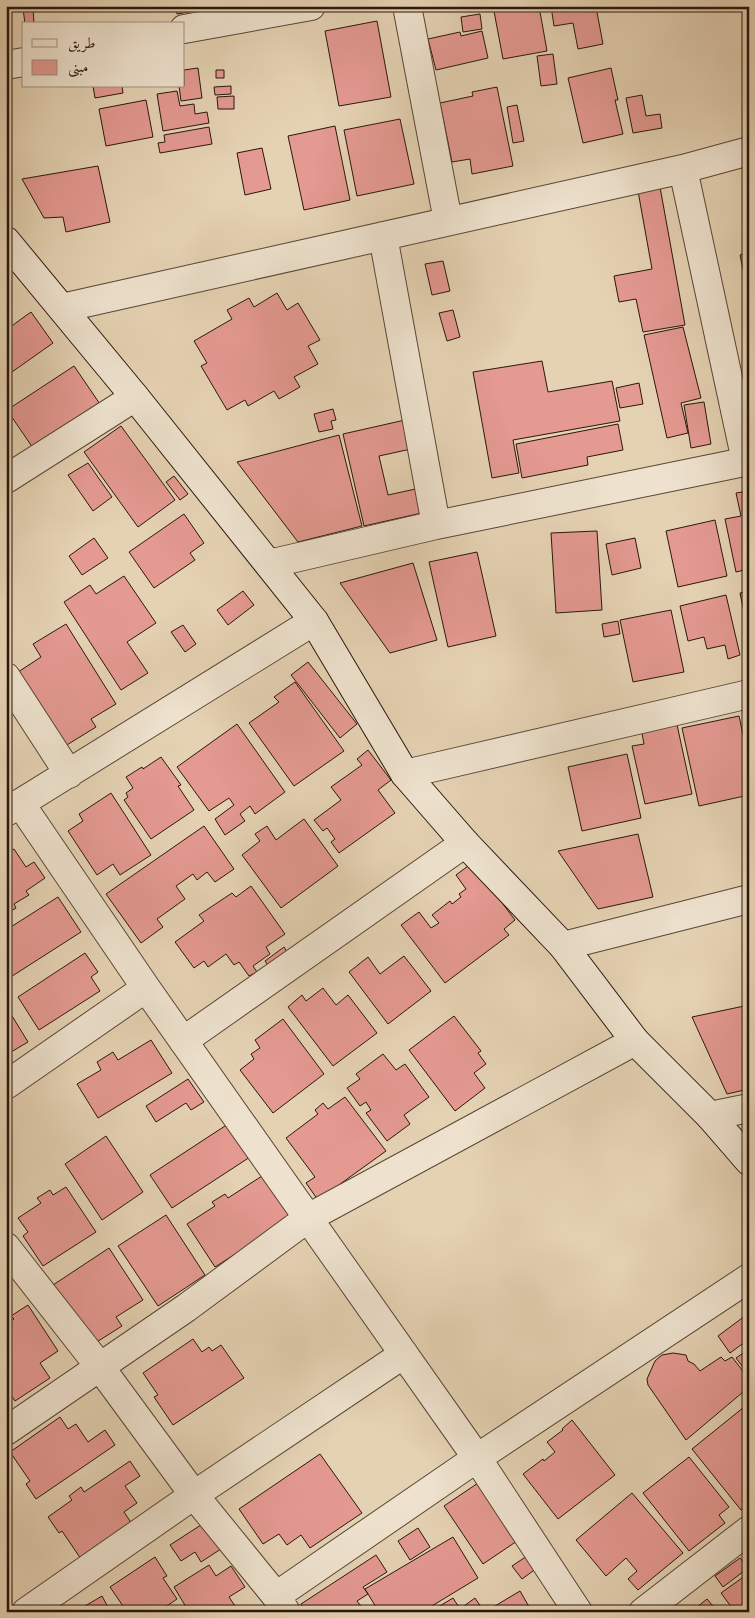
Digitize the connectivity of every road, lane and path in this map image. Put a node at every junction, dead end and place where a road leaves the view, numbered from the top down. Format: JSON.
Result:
{"nodes":[{"id":1,"x":312,"y":6,"type":"edge"},
{"id":2,"x":407,"y":6,"type":"edge"},
{"id":3,"x":226,"y":14,"type":"edge"},
{"id":4,"x":185,"y":29,"type":"edge"},
{"id":5,"x":22,"y":62,"type":"edge"},
{"id":6,"x":6,"y":65,"type":"edge"},
{"id":7,"x":749,"y":151,"type":"edge"},
{"id":8,"x":683,"y":169,"type":"junction"},
{"id":9,"x":448,"y":222,"type":"junction"},
{"id":10,"x":383,"y":236,"type":"junction"},
{"id":11,"x":6,"y":241,"type":"edge"},
{"id":12,"x":62,"y":308,"type":"junction"},
{"id":13,"x":135,"y":397,"type":"junction"},
{"id":14,"x":747,"y":461,"type":"edge"},
{"id":15,"x":6,"y":479,"type":"edge"},
{"id":16,"x":436,"y":525,"type":"junction"},
{"id":17,"x":269,"y":564,"type":"junction"},
{"id":18,"x":314,"y":621,"type":"junction"},
{"id":19,"x":6,"y":677,"type":"edge"},
{"id":20,"x":749,"y":694,"type":"edge"},
{"id":21,"x":69,"y":774,"type":"junction"},
{"id":22,"x":405,"y":774,"type":"junction"},
{"id":23,"x":13,"y":807,"type":"edge"},
{"id":24,"x":465,"y":843,"type":"junction"},
{"id":25,"x":749,"y":899,"type":"edge"},
{"id":26,"x":563,"y":946,"type":"junction"},
{"id":27,"x":146,"y":988,"type":"junction"},
{"id":28,"x":183,"y":1041,"type":"junction"},
{"id":29,"x":635,"y":1041,"type":"junction"},
{"id":30,"x":6,"y":1085,"type":"edge"},
{"id":31,"x":749,"y":1108,"type":"edge"},
{"id":32,"x":710,"y":1116,"type":"junction"},
{"id":33,"x":749,"y":1160,"type":"edge"},
{"id":34,"x":308,"y":1218,"type":"junction"},
{"id":35,"x":6,"y":1247,"type":"edge"},
{"id":36,"x":749,"y":1278,"type":"edge"},
{"id":37,"x":404,"y":1354,"type":"junction"},
{"id":38,"x":100,"y":1367,"type":"junction"},
{"id":39,"x":6,"y":1431,"type":"edge"},
{"id":40,"x":477,"y":1458,"type":"junction"},
{"id":41,"x":194,"y":1495,"type":"junction"},
{"id":42,"x":749,"y":1530,"type":"edge"},
{"id":43,"x":281,"y":1604,"type":"edge"},
{"id":44,"x":26,"y":1612,"type":"edge"},
{"id":45,"x":578,"y":1612,"type":"edge"},
{"id":46,"x":643,"y":1612,"type":"edge"}],
"edges":[{"from":1,"to":3,"type":"street"},
{"from":2,"to":9,"type":"street"},
{"from":3,"to":4,"type":"street"},
{"from":5,"to":6,"type":"street"},
{"from":7,"to":8,"type":"street"},
{"from":8,"to":9,"type":"street"},
{"from":8,"to":14,"type":"street"},
{"from":9,"to":10,"type":"street"},
{"from":10,"to":12,"type":"street"},
{"from":10,"to":16,"type":"street"},
{"from":11,"to":12,"type":"street"},
{"from":12,"to":13,"type":"street"},
{"from":13,"to":15,"type":"street"},
{"from":13,"to":17,"type":"street"},
{"from":14,"to":16,"type":"street"},
{"from":16,"to":17,"type":"street"},
{"from":17,"to":18,"type":"street"},
{"from":18,"to":21,"type":"street"},
{"from":18,"to":22,"type":"street"},
{"from":19,"to":21,"type":"street"},
{"from":20,"to":22,"type":"street"},
{"from":21,"to":23,"type":"street"},
{"from":22,"to":24,"type":"street"},
{"from":23,"to":27,"type":"street"},
{"from":24,"to":26,"type":"street"},
{"from":24,"to":28,"type":"street"},
{"from":25,"to":26,"type":"street"},
{"from":26,"to":29,"type":"street"},
{"from":27,"to":28,"type":"street"},
{"from":27,"to":30,"type":"street"},
{"from":28,"to":34,"type":"street"},
{"from":29,"to":32,"type":"street"},
{"from":29,"to":34,"type":"street"},
{"from":31,"to":32,"type":"street"},
{"from":32,"to":33,"type":"street"},
{"from":34,"to":37,"type":"street"},
{"from":34,"to":38,"type":"street"},
{"from":35,"to":38,"type":"street"},
{"from":36,"to":40,"type":"street"},
{"from":37,"to":40,"type":"street"},
{"from":37,"to":41,"type":"street"},
{"from":38,"to":39,"type":"street"},
{"from":38,"to":41,"type":"street"},
{"from":40,"to":43,"type":"street"},
{"from":40,"to":45,"type":"street"},
{"from":41,"to":43,"type":"street"},
{"from":41,"to":44,"type":"street"},
{"from":42,"to":46,"type":"street"}]}
